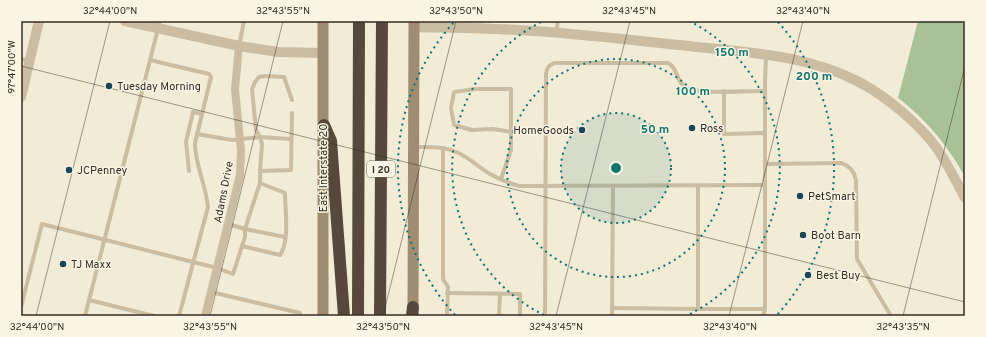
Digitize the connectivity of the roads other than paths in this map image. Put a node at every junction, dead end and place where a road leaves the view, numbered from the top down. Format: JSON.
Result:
{"nodes":[{"id":1,"x":39,"y":21,"type":"edge"},
{"id":2,"x":125,"y":21,"type":"edge"},
{"id":3,"x":244,"y":21,"type":"edge"},
{"id":4,"x":323,"y":21,"type":"edge"},
{"id":5,"x":359,"y":21,"type":"edge"},
{"id":6,"x":382,"y":21,"type":"edge"},
{"id":7,"x":558,"y":21,"type":"edge"},
{"id":8,"x":414,"y":24,"type":"edge"},
{"id":9,"x":159,"y":25,"type":"edge"},
{"id":10,"x":458,"y":25,"type":"edge"},
{"id":11,"x":556,"y":33,"type":"junction"},
{"id":12,"x":239,"y":46,"type":"junction"},
{"id":13,"x":323,"y":53,"type":"junction"},
{"id":14,"x":766,"y":55,"type":"junction"},
{"id":15,"x":25,"y":60,"type":"edge"},
{"id":16,"x":150,"y":60,"type":"junction"},
{"id":17,"x":724,"y":91,"type":"junction"},
{"id":18,"x":765,"y":91,"type":"junction"},
{"id":19,"x":21,"y":97,"type":"edge"},
{"id":20,"x":292,"y":100,"type":"dead end"},
{"id":21,"x":202,"y":114,"type":"junction"},
{"id":22,"x":292,"y":114,"type":"dead end"},
{"id":23,"x":324,"y":125,"type":"junction"},
{"id":24,"x":511,"y":132,"type":"junction"},
{"id":25,"x":197,"y":134,"type":"junction"},
{"id":26,"x":765,"y":134,"type":"junction"},
{"id":27,"x":260,"y":137,"type":"junction"},
{"id":28,"x":240,"y":138,"type":"junction"},
{"id":29,"x":292,"y":139,"type":"junction"},
{"id":30,"x":413,"y":147,"type":"junction"},
{"id":31,"x":443,"y":148,"type":"junction"},
{"id":32,"x":765,"y":164,"type":"junction"},
{"id":33,"x":189,"y":171,"type":"dead end"},
{"id":34,"x":260,"y":171,"type":"junction"},
{"id":35,"x":500,"y":180,"type":"junction"},
{"id":36,"x":260,"y":183,"type":"junction"},
{"id":37,"x":765,"y":185,"type":"junction"},
{"id":38,"x":546,"y":186,"type":"junction"},
{"id":39,"x":613,"y":186,"type":"junction"},
{"id":40,"x":698,"y":186,"type":"junction"},
{"id":41,"x":965,"y":198,"type":"edge"},
{"id":42,"x":228,"y":224,"type":"junction"},
{"id":43,"x":245,"y":229,"type":"junction"},
{"id":44,"x":285,"y":237,"type":"junction"},
{"id":45,"x":104,"y":240,"type":"junction"},
{"id":46,"x":242,"y":246,"type":"junction"},
{"id":47,"x":193,"y":262,"type":"junction"},
{"id":48,"x":217,"y":268,"type":"junction"},
{"id":49,"x":211,"y":292,"type":"junction"},
{"id":50,"x":448,"y":293,"type":"junction"},
{"id":51,"x":500,"y":294,"type":"junction"},
{"id":52,"x":89,"y":300,"type":"junction"},
{"id":53,"x":21,"y":307,"type":"edge"},
{"id":54,"x":612,"y":308,"type":"junction"},
{"id":55,"x":698,"y":309,"type":"junction"},
{"id":56,"x":765,"y":309,"type":"junction"},
{"id":57,"x":132,"y":310,"type":"junction"},
{"id":58,"x":413,"y":313,"type":"edge"},
{"id":59,"x":85,"y":316,"type":"edge"},
{"id":60,"x":130,"y":316,"type":"edge"},
{"id":61,"x":154,"y":316,"type":"edge"},
{"id":62,"x":179,"y":316,"type":"edge"},
{"id":63,"x":205,"y":316,"type":"edge"},
{"id":64,"x":300,"y":316,"type":"edge"},
{"id":65,"x":323,"y":316,"type":"edge"},
{"id":66,"x":344,"y":316,"type":"edge"},
{"id":67,"x":358,"y":316,"type":"edge"},
{"id":68,"x":380,"y":316,"type":"edge"},
{"id":69,"x":447,"y":316,"type":"edge"},
{"id":70,"x":499,"y":316,"type":"edge"},
{"id":71,"x":520,"y":316,"type":"edge"},
{"id":72,"x":545,"y":316,"type":"edge"},
{"id":73,"x":612,"y":316,"type":"edge"},
{"id":74,"x":763,"y":316,"type":"edge"},
{"id":75,"x":891,"y":316,"type":"edge"}],
"edges":[{"from":1,"to":15,"type":"street"},
{"from":2,"to":9,"type":"street"},
{"from":3,"to":12,"type":"lane"},
{"from":4,"to":13,"type":"main road","name":"East Interstate 20"},
{"from":5,"to":67,"type":"highway","number":"I 20"},
{"from":6,"to":68,"type":"highway","number":"I 20"},
{"from":7,"to":11,"type":"lane"},
{"from":8,"to":10,"type":"street"},
{"from":8,"to":30,"type":"main road"},
{"from":9,"to":12,"type":"street"},
{"from":9,"to":16,"type":"lane"},
{"from":10,"to":11,"type":"street"},
{"from":11,"to":14,"type":"street"},
{"from":12,"to":13,"type":"street"},
{"from":12,"to":28,"type":"street","name":"Adams Drive"},
{"from":13,"to":23,"type":"main road","name":"East Interstate 20"},
{"from":14,"to":18,"type":"lane"},
{"from":14,"to":41,"type":"street"},
{"from":15,"to":19,"type":"street"},
{"from":16,"to":21,"type":"lane"},
{"from":16,"to":45,"type":"lane"},
{"from":17,"to":18,"type":"lane"},
{"from":17,"to":26,"type":"lane"},
{"from":17,"to":38,"type":"lane"},
{"from":18,"to":26,"type":"lane"},
{"from":20,"to":27,"type":"lane"},
{"from":21,"to":25,"type":"lane"},
{"from":21,"to":33,"type":"lane"},
{"from":22,"to":29,"type":"lane"},
{"from":23,"to":65,"type":"main road","name":"East Interstate 20"},
{"from":23,"to":66,"type":"highway"},
{"from":24,"to":24,"type":"lane"},
{"from":24,"to":35,"type":"lane"},
{"from":25,"to":28,"type":"lane"},
{"from":25,"to":47,"type":"lane"},
{"from":26,"to":32,"type":"lane"},
{"from":27,"to":28,"type":"lane"},
{"from":27,"to":29,"type":"lane"},
{"from":27,"to":34,"type":"lane"},
{"from":28,"to":42,"type":"street","name":"Adams Drive"},
{"from":29,"to":34,"type":"lane"},
{"from":30,"to":31,"type":"lane"},
{"from":30,"to":58,"type":"main road"},
{"from":31,"to":35,"type":"lane"},
{"from":31,"to":50,"type":"lane"},
{"from":32,"to":37,"type":"lane"},
{"from":32,"to":75,"type":"lane"},
{"from":34,"to":36,"type":"lane"},
{"from":35,"to":38,"type":"lane"},
{"from":36,"to":43,"type":"lane"},
{"from":36,"to":44,"type":"lane"},
{"from":37,"to":40,"type":"lane"},
{"from":37,"to":56,"type":"lane"},
{"from":38,"to":39,"type":"lane"},
{"from":38,"to":72,"type":"lane"},
{"from":39,"to":40,"type":"lane"},
{"from":39,"to":54,"type":"lane"},
{"from":40,"to":55,"type":"lane"},
{"from":42,"to":43,"type":"lane"},
{"from":42,"to":48,"type":"street","name":"Adams Drive"},
{"from":43,"to":44,"type":"lane"},
{"from":43,"to":46,"type":"lane"},
{"from":44,"to":46,"type":"lane"},
{"from":45,"to":47,"type":"lane"},
{"from":45,"to":52,"type":"lane"},
{"from":45,"to":53,"type":"lane"},
{"from":46,"to":48,"type":"lane"},
{"from":47,"to":48,"type":"lane"},
{"from":47,"to":62,"type":"lane"},
{"from":48,"to":49,"type":"street","name":"Adams Drive"},
{"from":49,"to":63,"type":"street","name":"Adams Drive"},
{"from":49,"to":64,"type":"lane"},
{"from":50,"to":51,"type":"lane"},
{"from":50,"to":69,"type":"lane"},
{"from":51,"to":70,"type":"lane"},
{"from":51,"to":71,"type":"lane"},
{"from":52,"to":57,"type":"lane"},
{"from":52,"to":59,"type":"lane"},
{"from":54,"to":55,"type":"lane"},
{"from":54,"to":73,"type":"lane"},
{"from":55,"to":56,"type":"lane"},
{"from":56,"to":74,"type":"lane"},
{"from":57,"to":60,"type":"lane"},
{"from":57,"to":61,"type":"lane"}]}
